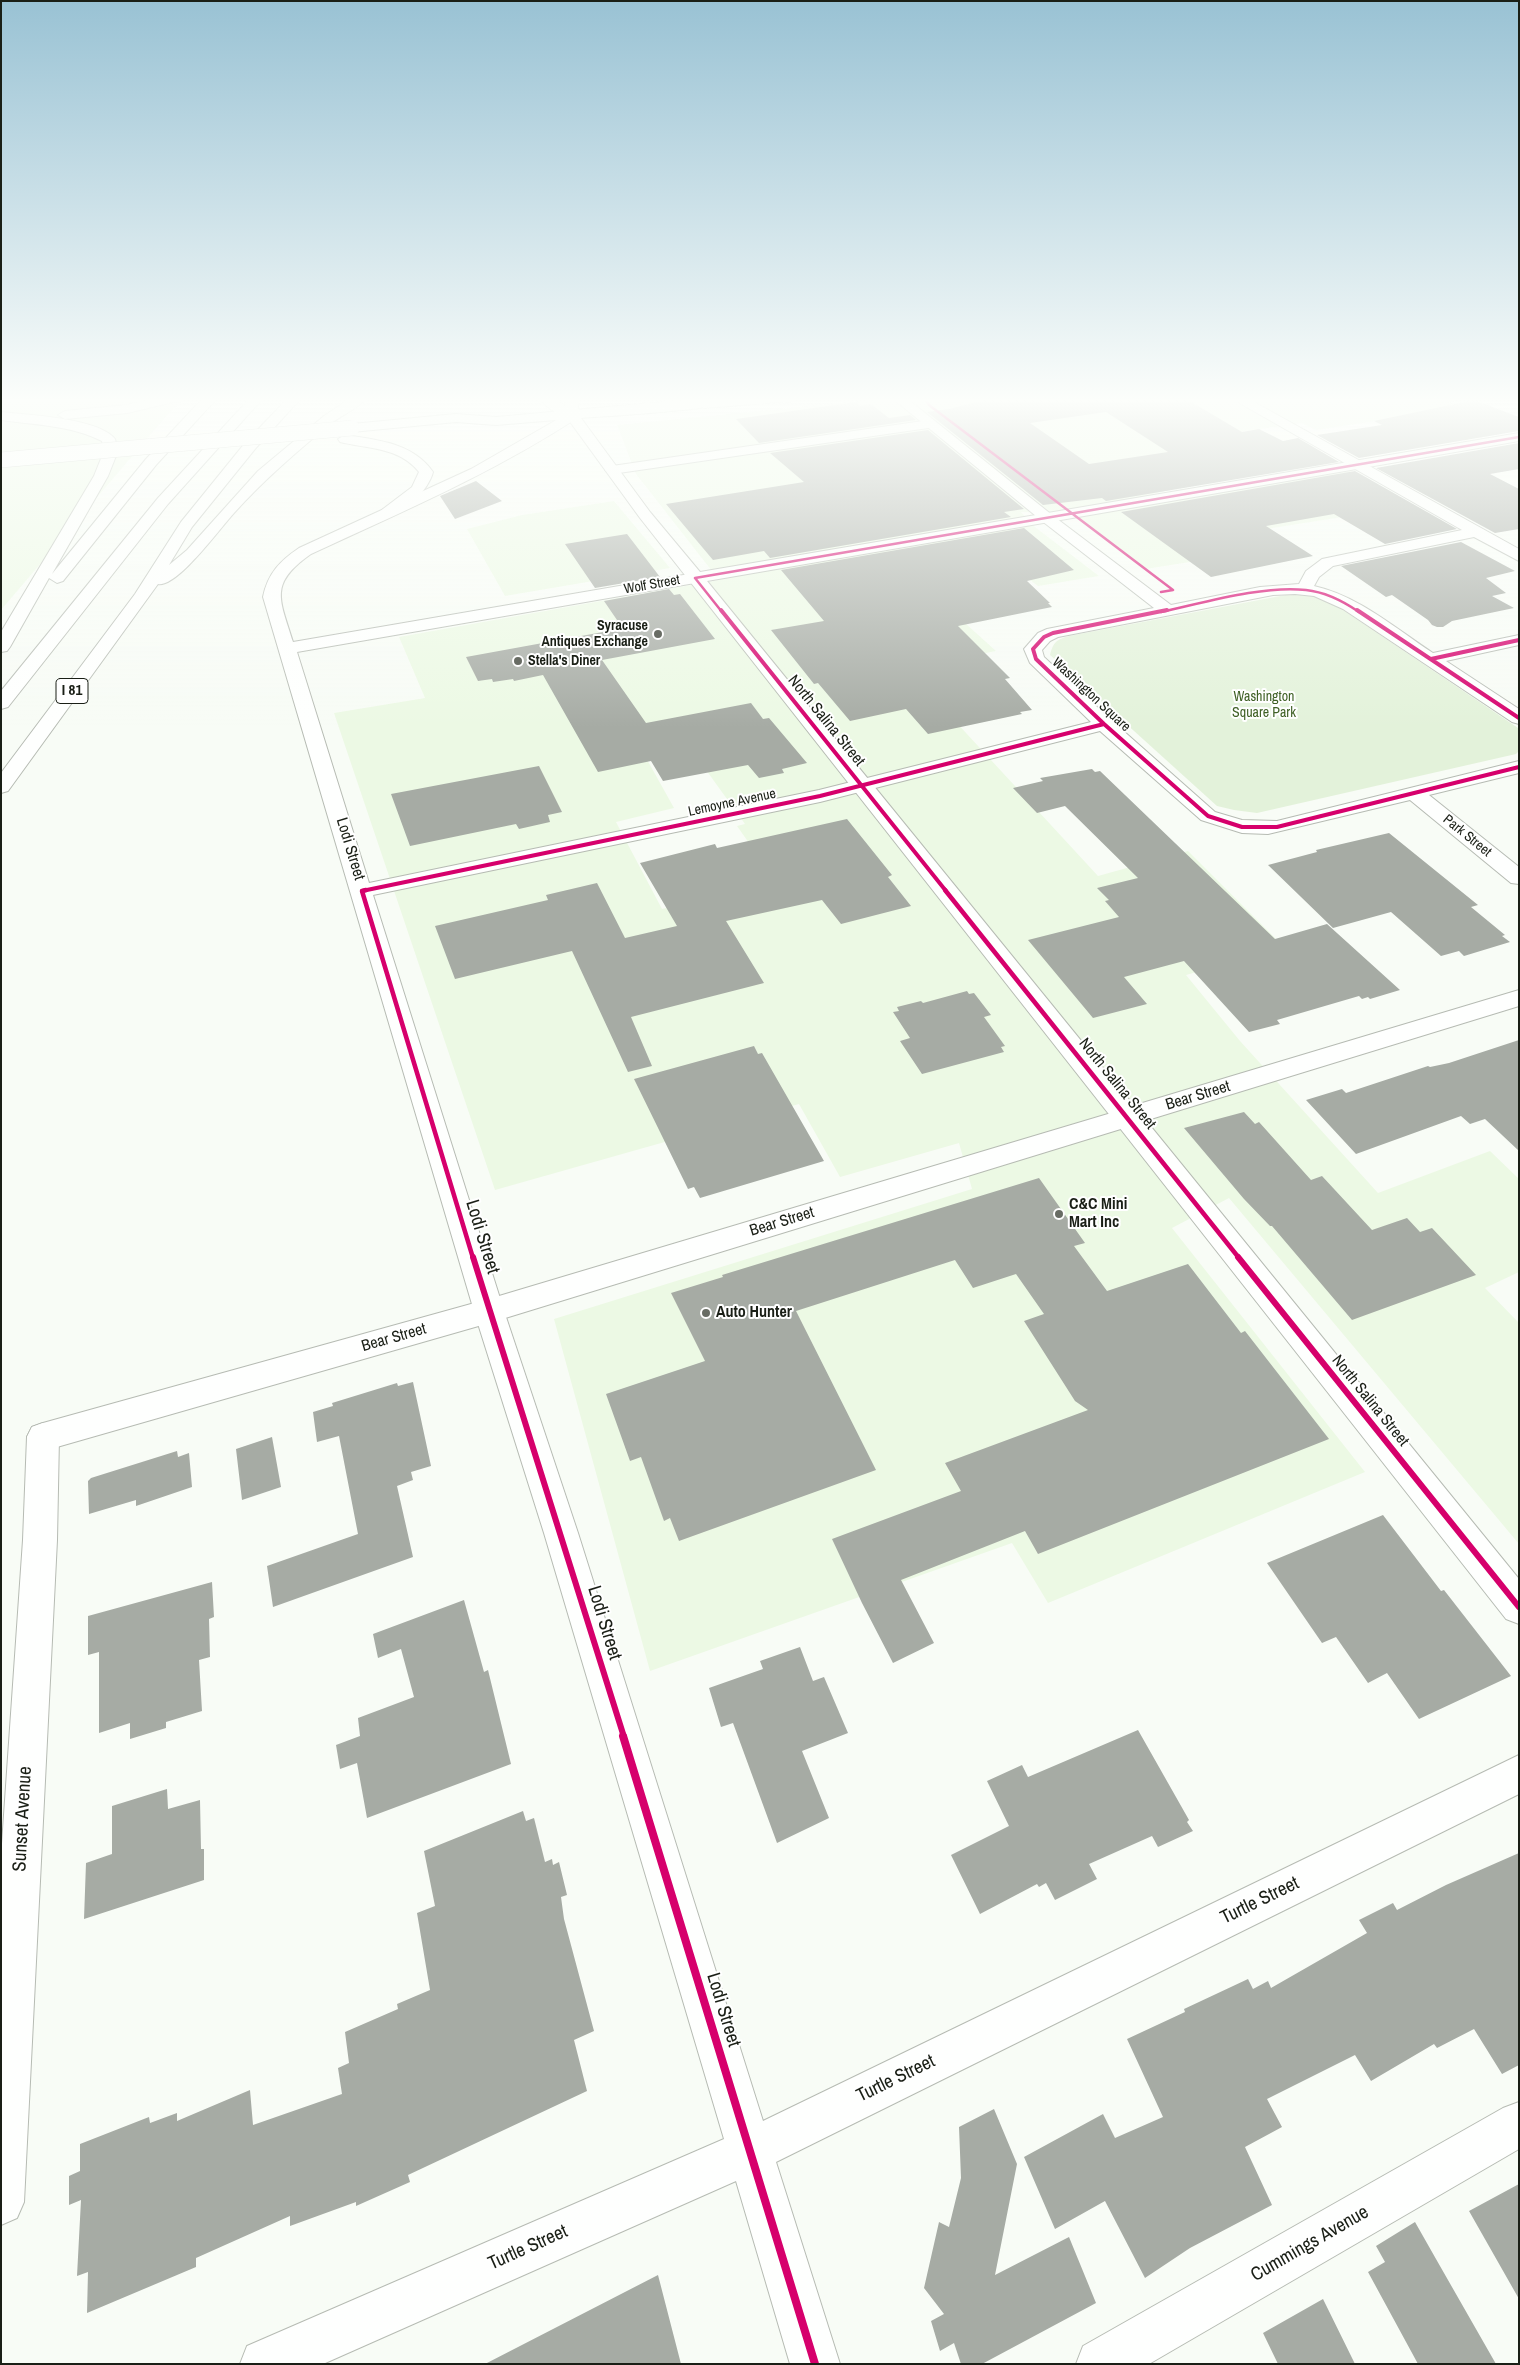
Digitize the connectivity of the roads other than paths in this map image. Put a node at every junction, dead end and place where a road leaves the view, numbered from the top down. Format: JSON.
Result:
{"nodes":[{"id":1,"x":83,"y":507,"type":"edge"},
{"id":2,"x":113,"y":507,"type":"edge"},
{"id":3,"x":140,"y":507,"type":"edge"},
{"id":4,"x":158,"y":507,"type":"edge"},
{"id":5,"x":200,"y":507,"type":"edge"},
{"id":6,"x":232,"y":507,"type":"edge"},
{"id":7,"x":395,"y":507,"type":"edge"},
{"id":8,"x":397,"y":507,"type":"edge"},
{"id":9,"x":641,"y":507,"type":"edge"},
{"id":10,"x":1033,"y":507,"type":"edge"},
{"id":11,"x":1107,"y":507,"type":"edge"},
{"id":12,"x":1434,"y":507,"type":"edge"},
{"id":13,"x":388,"y":512,"type":"junction"},
{"id":14,"x":1046,"y":518,"type":"junction"},
{"id":15,"x":1477,"y":532,"type":"junction"},
{"id":16,"x":122,"y":552,"type":"junction"},
{"id":17,"x":1519,"y":556,"type":"edge"},
{"id":18,"x":695,"y":578,"type":"junction"},
{"id":19,"x":1305,"y":588,"type":"junction"},
{"id":20,"x":142,"y":596,"type":"junction"},
{"id":21,"x":1167,"y":610,"type":"junction"},
{"id":22,"x":1519,"y":640,"type":"edge"},
{"id":23,"x":1,"y":647,"type":"edge"},
{"id":24,"x":288,"y":648,"type":"junction"},
{"id":25,"x":1431,"y":659,"type":"junction"},
{"id":26,"x":1,"y":703,"type":"edge"},
{"id":27,"x":1519,"y":718,"type":"edge"},
{"id":28,"x":1104,"y":724,"type":"junction"},
{"id":29,"x":1519,"y":767,"type":"edge"},
{"id":30,"x":862,"y":785,"type":"junction"},
{"id":31,"x":1,"y":787,"type":"edge"},
{"id":32,"x":1414,"y":794,"type":"junction"},
{"id":33,"x":1519,"y":878,"type":"edge"},
{"id":34,"x":362,"y":891,"type":"junction"},
{"id":35,"x":1519,"y":998,"type":"edge"},
{"id":36,"x":1128,"y":1118,"type":"junction"},
{"id":37,"x":489,"y":1311,"type":"junction"},
{"id":38,"x":43,"y":1436,"type":"joint"},
{"id":39,"x":1519,"y":1607,"type":"edge"},
{"id":40,"x":1519,"y":1774,"type":"edge"},
{"id":41,"x":1519,"y":2124,"type":"edge"},
{"id":42,"x":750,"y":2151,"type":"junction"},
{"id":43,"x":1,"y":2202,"type":"edge"},
{"id":44,"x":265,"y":2364,"type":"edge"},
{"id":45,"x":815,"y":2364,"type":"edge"},
{"id":46,"x":1100,"y":2364,"type":"edge"}],
"edges":[{"from":1,"to":23,"type":"main road"},
{"from":2,"to":23,"type":"main road"},
{"from":3,"to":16,"type":"main road"},
{"from":4,"to":16,"type":"main road"},
{"from":5,"to":20,"type":"main road","number":"I 81"},
{"from":6,"to":20,"type":"main road"},
{"from":7,"to":13,"type":"main road"},
{"from":8,"to":13,"type":"main road","name":"Lodi Street"},
{"from":9,"to":18,"type":"main road","name":"North Salina Street"},
{"from":10,"to":14,"type":"main road"},
{"from":11,"to":14,"type":"main road","name":"Wolf Street"},
{"from":12,"to":15,"type":"main road"},
{"from":13,"to":24,"type":"main road","name":"Lodi Street"},
{"from":14,"to":18,"type":"main road","name":"Wolf Street"},
{"from":14,"to":21,"type":"main road"},
{"from":15,"to":17,"type":"main road"},
{"from":15,"to":19,"type":"main road"},
{"from":16,"to":26,"type":"main road"},
{"from":18,"to":24,"type":"main road","name":"Wolf Street"},
{"from":18,"to":30,"type":"main road","name":"North Salina Street"},
{"from":19,"to":21,"type":"main road","name":"Washington Square"},
{"from":19,"to":25,"type":"main road","name":"Washington Square"},
{"from":20,"to":31,"type":"main road","number":"I 81"},
{"from":21,"to":28,"type":"main road","name":"Washington Square"},
{"from":22,"to":25,"type":"main road"},
{"from":24,"to":34,"type":"main road","name":"Lodi Street"},
{"from":25,"to":27,"type":"main road","name":"Washington Square"},
{"from":28,"to":30,"type":"main road","name":"Lemoyne Avenue"},
{"from":28,"to":32,"type":"main road","name":"Washington Square"},
{"from":29,"to":32,"type":"main road","name":"Washington Square"},
{"from":30,"to":34,"type":"main road","name":"Lemoyne Avenue"},
{"from":30,"to":36,"type":"main road","name":"North Salina Street"},
{"from":32,"to":33,"type":"main road","name":"Park Street"},
{"from":34,"to":37,"type":"main road","name":"Lodi Street"},
{"from":35,"to":36,"type":"main road","name":"Bear Street"},
{"from":36,"to":37,"type":"main road","name":"Bear Street"},
{"from":36,"to":39,"type":"main road","name":"North Salina Street"},
{"from":37,"to":38,"type":"main road","name":"Bear Street"},
{"from":37,"to":42,"type":"main road","name":"Lodi Street"},
{"from":38,"to":43,"type":"main road","name":"Sunset Avenue"},
{"from":40,"to":42,"type":"main road","name":"Turtle Street"},
{"from":41,"to":46,"type":"main road","name":"Cummings Avenue"},
{"from":42,"to":44,"type":"main road","name":"Turtle Street"},
{"from":42,"to":45,"type":"main road","name":"Lodi Street"}]}
